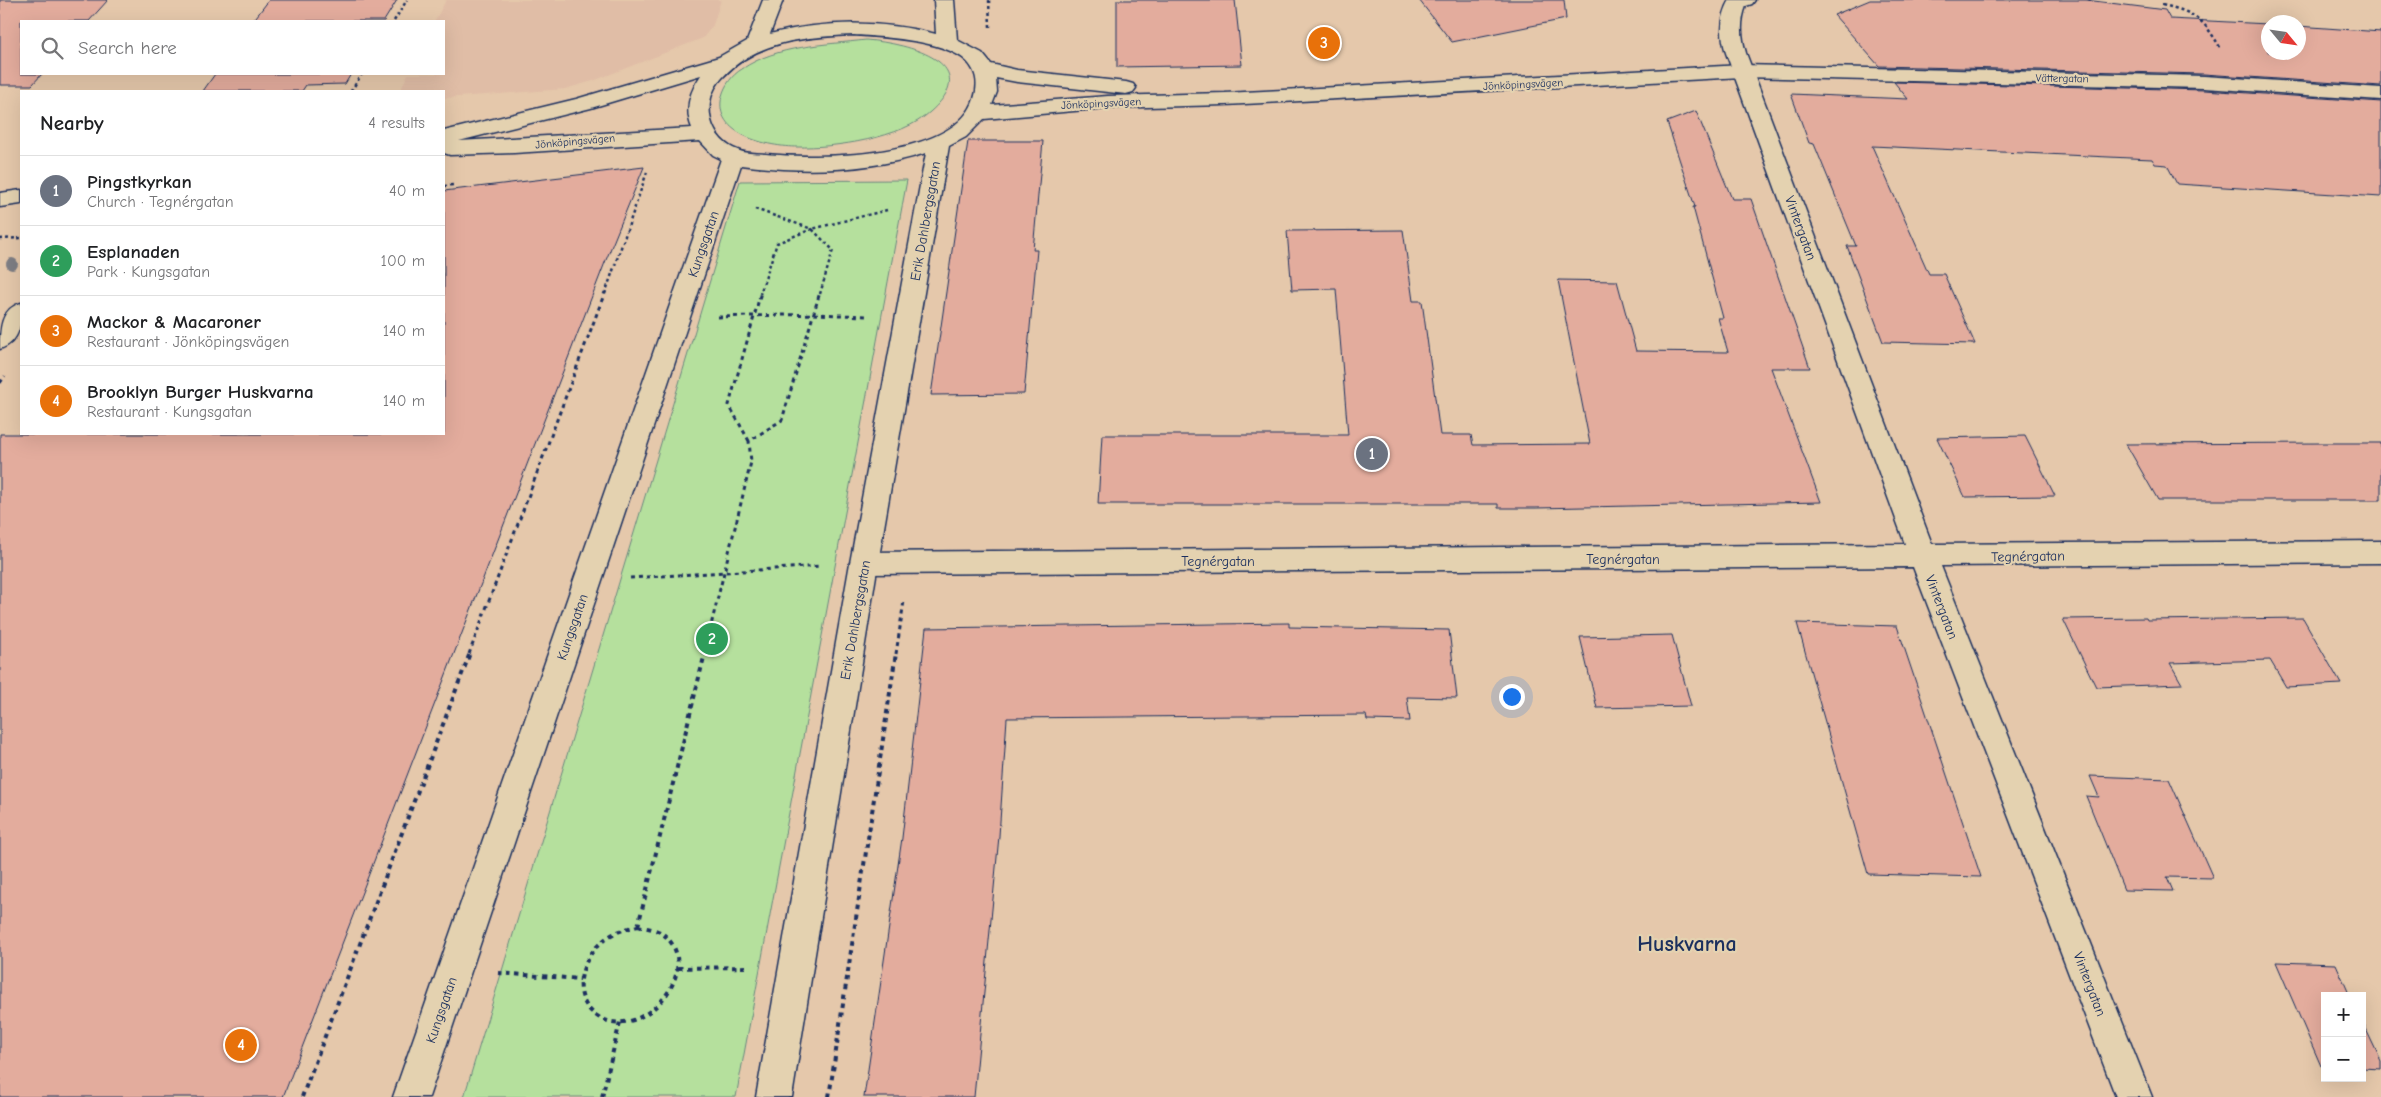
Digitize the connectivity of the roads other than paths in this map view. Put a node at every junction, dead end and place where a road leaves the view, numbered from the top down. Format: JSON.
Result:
{"nodes":[{"id":1,"x":773,"y":0,"type":"edge"},
{"id":2,"x":944,"y":0,"type":"edge"},
{"id":3,"x":1745,"y":0,"type":"edge"},
{"id":4,"x":756,"y":44,"type":"junction"},
{"id":5,"x":948,"y":44,"type":"junction"},
{"id":6,"x":722,"y":63,"type":"junction"},
{"id":7,"x":984,"y":70,"type":"junction"},
{"id":8,"x":1742,"y":71,"type":"junction"},
{"id":9,"x":2381,"y":94,"type":"edge"},
{"id":10,"x":1225,"y":99,"type":"junction"},
{"id":11,"x":979,"y":113,"type":"junction"},
{"id":12,"x":706,"y":134,"type":"junction"},
{"id":13,"x":445,"y":138,"type":"edge"},
{"id":14,"x":939,"y":143,"type":"junction"},
{"id":15,"x":445,"y":148,"type":"edge"},
{"id":16,"x":732,"y":156,"type":"junction"},
{"id":17,"x":20,"y":197,"type":"edge"},
{"id":18,"x":0,"y":200,"type":"edge"},
{"id":19,"x":20,"y":312,"type":"edge"},
{"id":20,"x":0,"y":340,"type":"edge"},
{"id":21,"x":2381,"y":552,"type":"edge"},
{"id":22,"x":1923,"y":557,"type":"junction"},
{"id":23,"x":864,"y":563,"type":"junction"},
{"id":24,"x":411,"y":1097,"type":"edge"},
{"id":25,"x":774,"y":1097,"type":"edge"},
{"id":26,"x":2134,"y":1097,"type":"edge"}],
"edges":[{"from":1,"to":4,"type":"street"},
{"from":2,"to":5,"type":"street"},
{"from":3,"to":8,"type":"street"},
{"from":4,"to":5,"type":"street"},
{"from":4,"to":6,"type":"street"},
{"from":5,"to":7,"type":"street"},
{"from":6,"to":12,"type":"street"},
{"from":6,"to":13,"type":"street","name":"Jönköpingsvägen"},
{"from":7,"to":10,"type":"street","name":"Jönköpingsvägen"},
{"from":7,"to":11,"type":"street"},
{"from":8,"to":9,"type":"street","name":"Vättergatan"},
{"from":8,"to":10,"type":"street","name":"Jönköpingsvägen"},
{"from":8,"to":22,"type":"street","name":"Vintergatan"},
{"from":10,"to":11,"type":"street","name":"Jönköpingsvägen"},
{"from":11,"to":14,"type":"street"},
{"from":12,"to":15,"type":"street","name":"Jönköpingsvägen"},
{"from":12,"to":16,"type":"street"},
{"from":14,"to":16,"type":"street"},
{"from":14,"to":23,"type":"street","name":"Erik Dahlbergsgatan"},
{"from":16,"to":24,"type":"street","name":"Kungsgatan"},
{"from":17,"to":18,"type":"street"},
{"from":19,"to":20,"type":"street"},
{"from":21,"to":22,"type":"street","name":"Tegnérgatan"},
{"from":22,"to":23,"type":"street","name":"Tegnérgatan"},
{"from":22,"to":26,"type":"street","name":"Vintergatan"},
{"from":23,"to":25,"type":"street","name":"Erik Dahlbergsgatan"}]}
